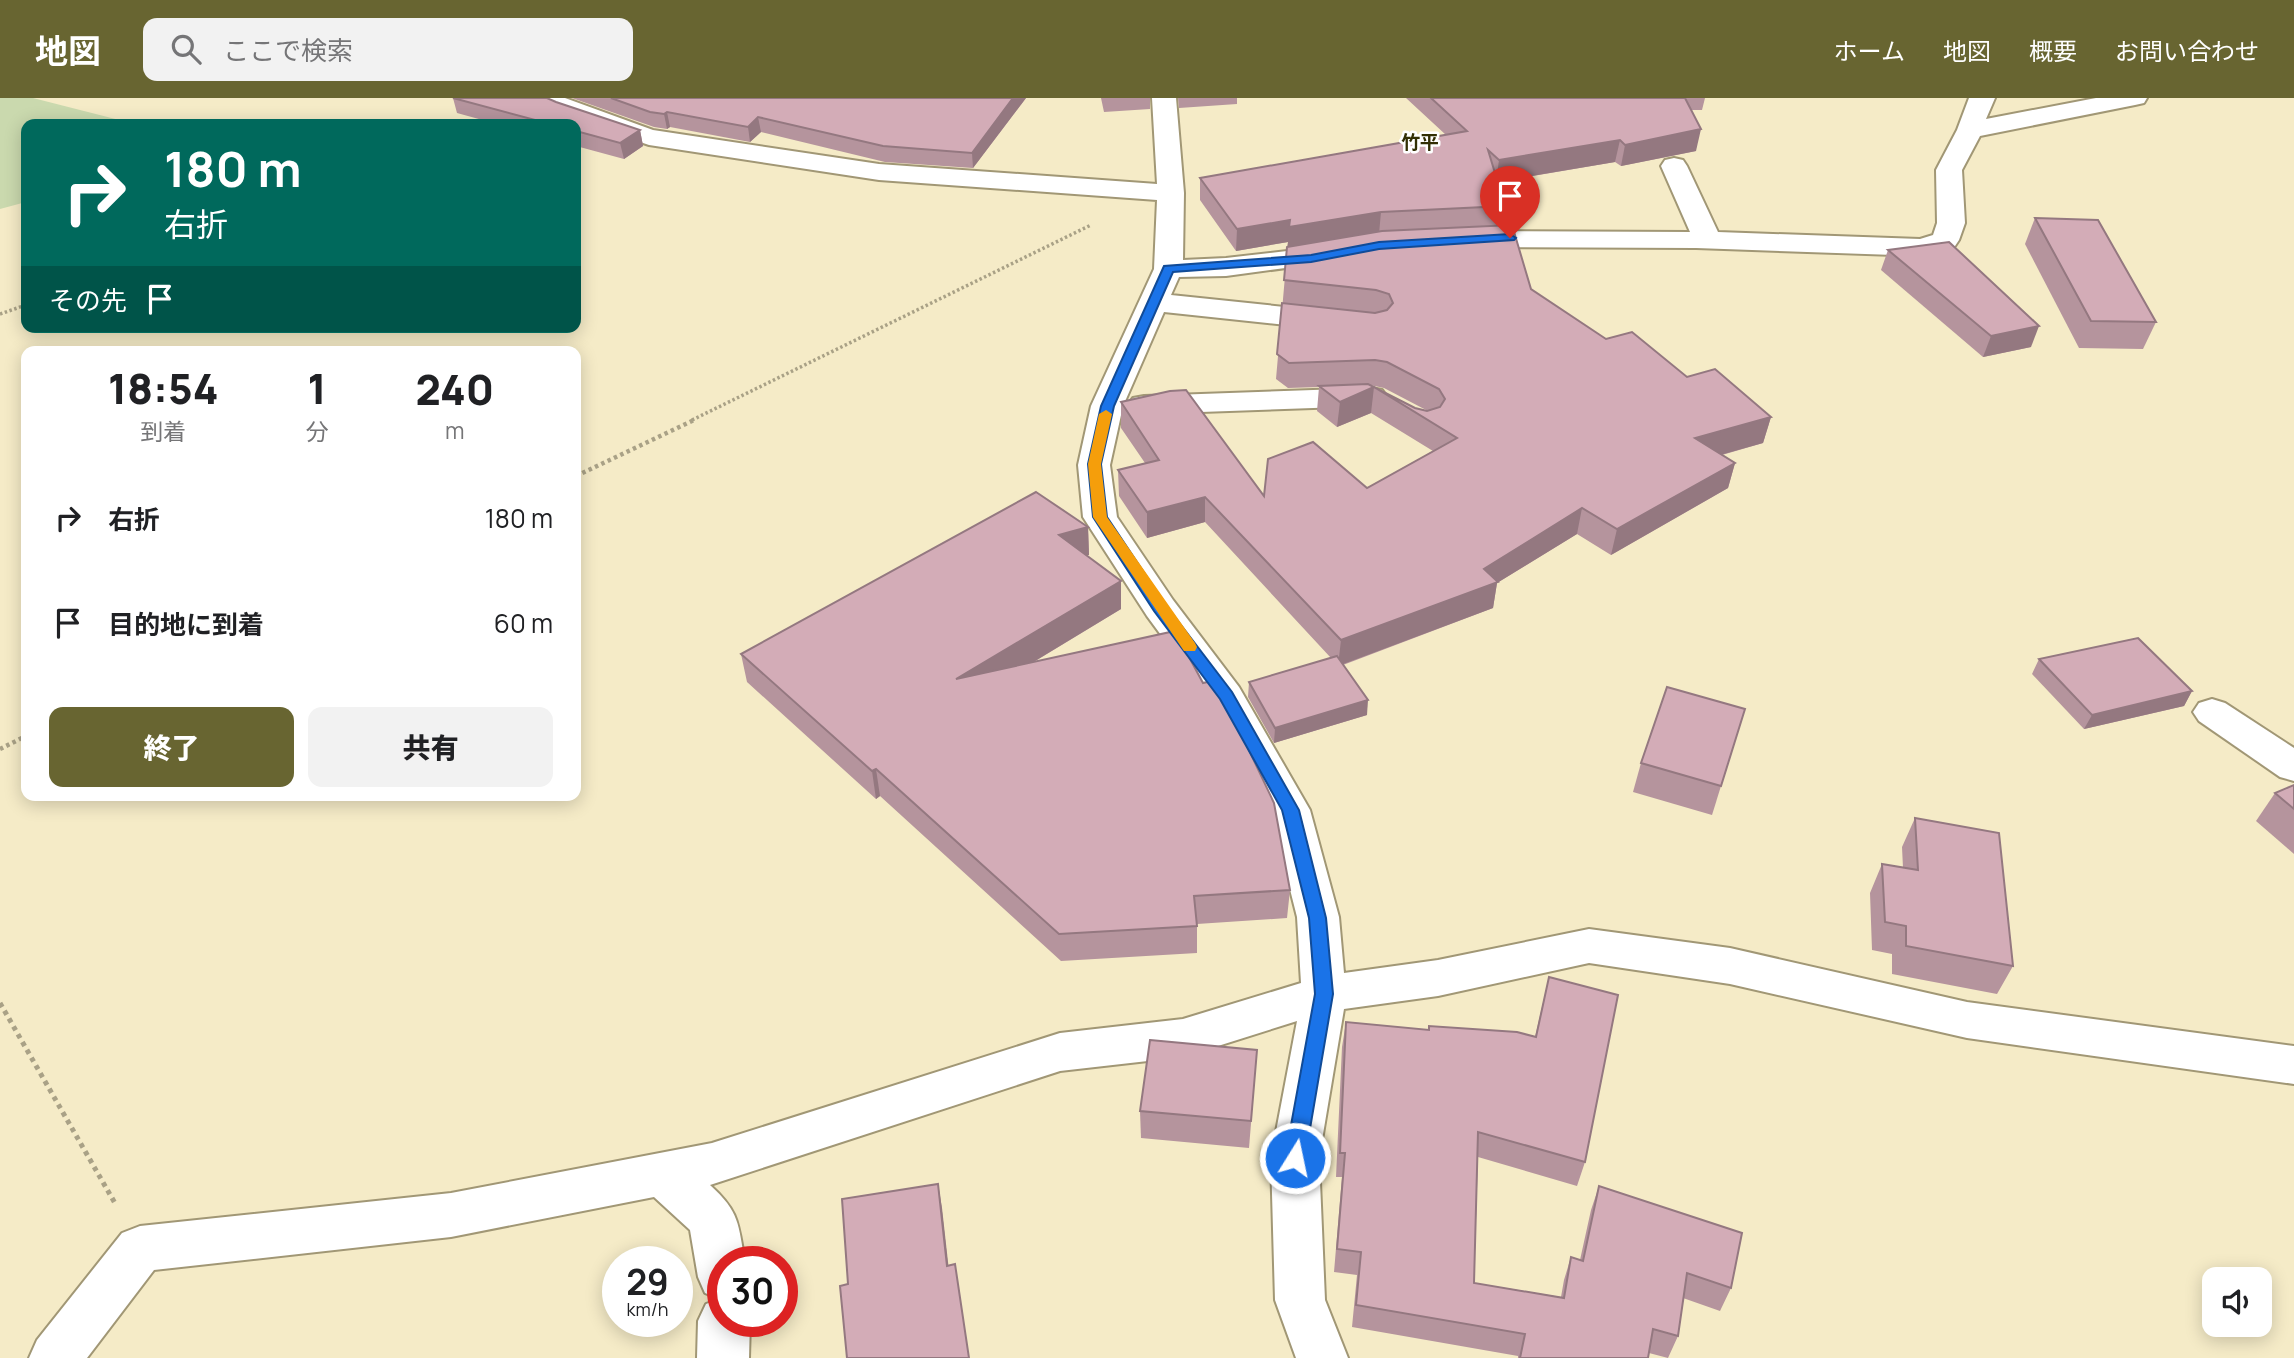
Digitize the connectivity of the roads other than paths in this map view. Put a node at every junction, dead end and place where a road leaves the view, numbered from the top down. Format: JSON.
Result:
{"nodes":[{"id":1,"x":1164,"y":98,"type":"edge"},
{"id":2,"x":1983,"y":98,"type":"edge"},
{"id":3,"x":2135,"y":98,"type":"edge"},
{"id":4,"x":562,"y":101,"type":"edge"},
{"id":5,"x":1970,"y":130,"type":"junction"},
{"id":6,"x":1674,"y":166,"type":"dead end"},
{"id":7,"x":1161,"y":193,"type":"junction"},
{"id":8,"x":1444,"y":240,"type":"edge"},
{"id":9,"x":1708,"y":241,"type":"junction"},
{"id":10,"x":1365,"y":248,"type":"edge"},
{"id":11,"x":1168,"y":269,"type":"junction"},
{"id":12,"x":1154,"y":302,"type":"junction"},
{"id":13,"x":1360,"y":324,"type":"edge"},
{"id":14,"x":1107,"y":406,"type":"junction"},
{"id":15,"x":1392,"y":408,"type":"edge"},
{"id":16,"x":2212,"y":712,"type":"dead end"},
{"id":17,"x":2294,"y":767,"type":"edge"},
{"id":18,"x":1324,"y":994,"type":"junction"},
{"id":19,"x":2294,"y":1065,"type":"edge"},
{"id":20,"x":663,"y":1174,"type":"junction"},
{"id":21,"x":718,"y":1246,"type":"edge"},
{"id":22,"x":724,"y":1337,"type":"edge"},
{"id":23,"x":55,"y":1358,"type":"edge"},
{"id":24,"x":723,"y":1358,"type":"edge"},
{"id":25,"x":1322,"y":1358,"type":"edge"}],
"edges":[{"from":1,"to":7,"type":"street"},
{"from":2,"to":5,"type":"street"},
{"from":3,"to":5,"type":"street"},
{"from":4,"to":7,"type":"street"},
{"from":5,"to":9,"type":"street"},
{"from":6,"to":9,"type":"street"},
{"from":7,"to":11,"type":"street"},
{"from":8,"to":9,"type":"street"},
{"from":10,"to":11,"type":"street"},
{"from":11,"to":12,"type":"street"},
{"from":12,"to":13,"type":"street"},
{"from":12,"to":14,"type":"street"},
{"from":14,"to":15,"type":"street"},
{"from":14,"to":18,"type":"street"},
{"from":16,"to":17,"type":"street"},
{"from":18,"to":19,"type":"street"},
{"from":18,"to":20,"type":"street"},
{"from":18,"to":25,"type":"street"},
{"from":20,"to":21,"type":"street"},
{"from":20,"to":23,"type":"street"},
{"from":22,"to":24,"type":"street"}]}
